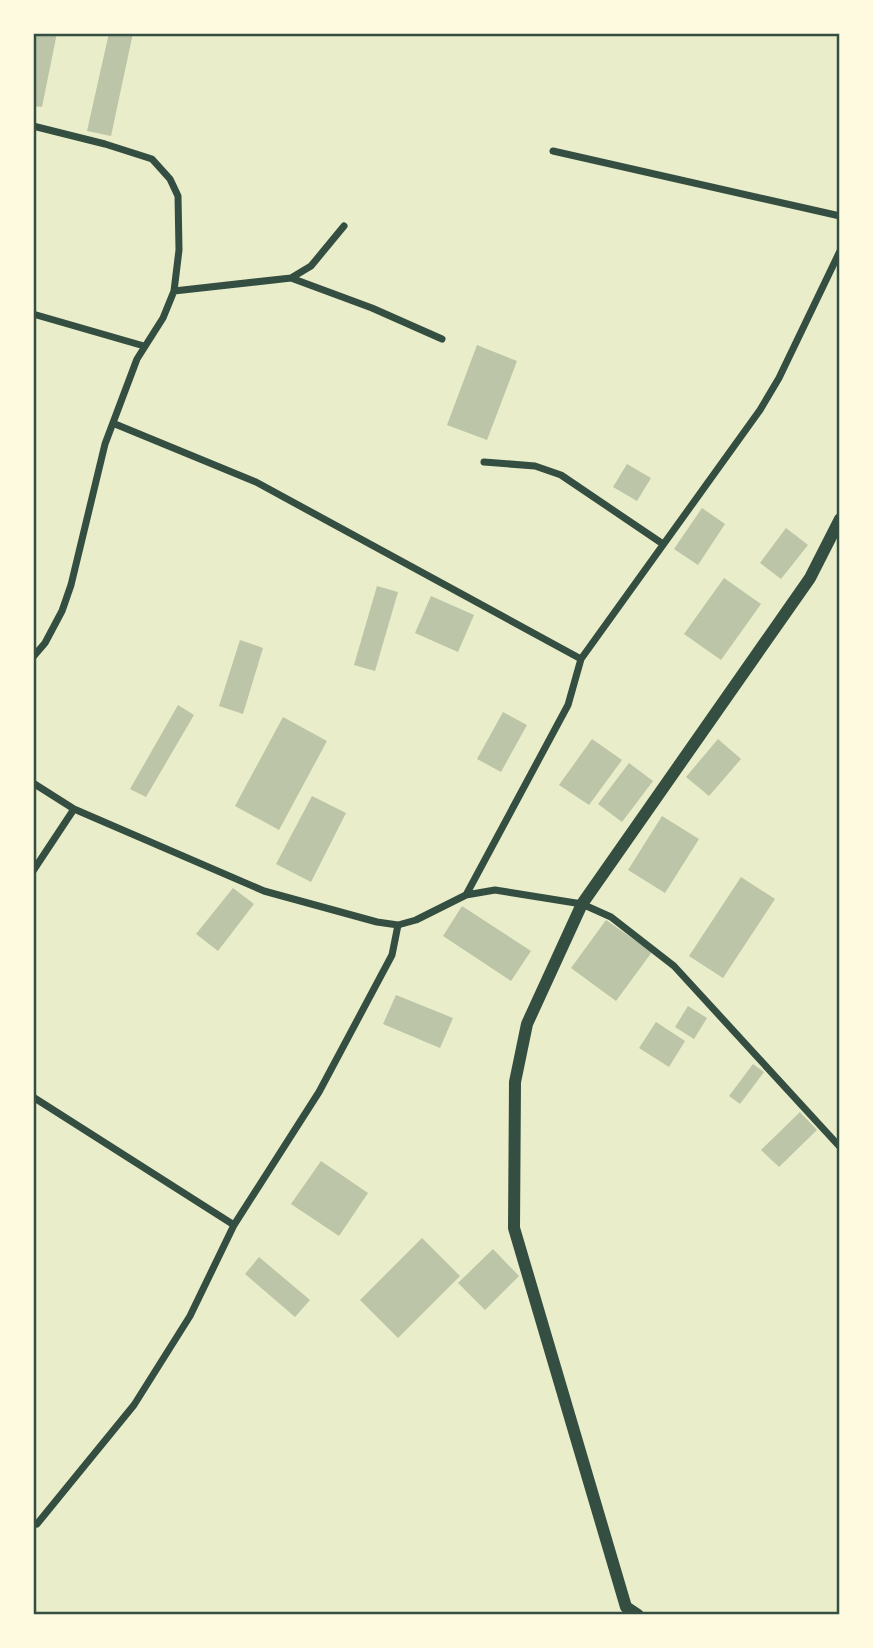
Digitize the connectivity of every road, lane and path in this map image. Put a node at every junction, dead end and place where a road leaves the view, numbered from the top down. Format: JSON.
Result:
{"nodes":[{"id":1,"x":33,"y":126,"type":"edge"},
{"id":2,"x":553,"y":151,"type":"dead end"},
{"id":3,"x":840,"y":216,"type":"edge"},
{"id":4,"x":344,"y":226,"type":"dead end"},
{"id":5,"x":840,"y":251,"type":"edge"},
{"id":6,"x":291,"y":278,"type":"junction"},
{"id":7,"x":174,"y":291,"type":"junction"},
{"id":8,"x":33,"y":314,"type":"edge"},
{"id":9,"x":442,"y":339,"type":"dead end"},
{"id":10,"x":144,"y":346,"type":"junction"},
{"id":11,"x":114,"y":424,"type":"junction"},
{"id":12,"x":484,"y":462,"type":"dead end"},
{"id":13,"x":840,"y":519,"type":"edge"},
{"id":14,"x":663,"y":544,"type":"junction"},
{"id":15,"x":33,"y":657,"type":"edge"},
{"id":16,"x":581,"y":659,"type":"junction"},
{"id":17,"x":33,"y":783,"type":"edge"},
{"id":18,"x":74,"y":809,"type":"junction"},
{"id":19,"x":33,"y":871,"type":"edge"},
{"id":20,"x":466,"y":895,"type":"junction"},
{"id":21,"x":582,"y":904,"type":"junction"},
{"id":22,"x":398,"y":925,"type":"junction"},
{"id":23,"x":33,"y":1097,"type":"edge"},
{"id":24,"x":840,"y":1147,"type":"edge"},
{"id":25,"x":234,"y":1225,"type":"junction"},
{"id":26,"x":37,"y":1524,"type":"dead end"},
{"id":27,"x":638,"y":1615,"type":"edge"}],
"edges":[{"from":1,"to":7,"type":"street"},
{"from":2,"to":3,"type":"street"},
{"from":4,"to":6,"type":"street"},
{"from":5,"to":14,"type":"street"},
{"from":6,"to":7,"type":"street"},
{"from":6,"to":9,"type":"street"},
{"from":7,"to":10,"type":"street"},
{"from":8,"to":10,"type":"street"},
{"from":10,"to":11,"type":"street"},
{"from":11,"to":15,"type":"street"},
{"from":11,"to":16,"type":"street"},
{"from":12,"to":14,"type":"street"},
{"from":13,"to":21,"type":"street"},
{"from":14,"to":16,"type":"street"},
{"from":16,"to":20,"type":"street"},
{"from":17,"to":18,"type":"street"},
{"from":18,"to":19,"type":"street"},
{"from":18,"to":22,"type":"street"},
{"from":20,"to":21,"type":"street"},
{"from":20,"to":22,"type":"street"},
{"from":21,"to":24,"type":"street"},
{"from":21,"to":27,"type":"street"},
{"from":22,"to":25,"type":"street"},
{"from":23,"to":25,"type":"street"},
{"from":25,"to":26,"type":"street"}]}
